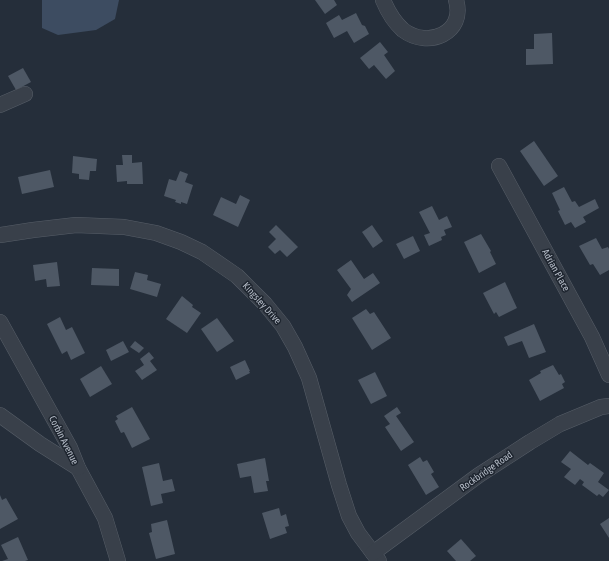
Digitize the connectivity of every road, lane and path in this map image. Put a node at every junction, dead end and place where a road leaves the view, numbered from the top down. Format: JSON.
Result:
{"nodes":[{"id":1,"x":383,"y":0,"type":"edge"},
{"id":2,"x":457,"y":6,"type":"edge"},
{"id":3,"x":25,"y":94,"type":"dead end"},
{"id":4,"x":0,"y":105,"type":"edge"},
{"id":5,"x":499,"y":166,"type":"dead end"},
{"id":6,"x":0,"y":235,"type":"edge"},
{"id":7,"x":0,"y":322,"type":"edge"},
{"id":8,"x":609,"y":375,"type":"edge"},
{"id":9,"x":609,"y":406,"type":"edge"},
{"id":10,"x":0,"y":415,"type":"edge"},
{"id":11,"x":78,"y":468,"type":"junction"},
{"id":12,"x":376,"y":557,"type":"edge"},
{"id":13,"x":118,"y":561,"type":"edge"}],
"edges":[{"from":1,"to":2,"type":"street"},
{"from":3,"to":4,"type":"street"},
{"from":5,"to":8,"type":"street","name":"Adrian Place"},
{"from":6,"to":12,"type":"street","name":"Kingsley Drive"},
{"from":7,"to":11,"type":"street","name":"Corbin Avenue"},
{"from":9,"to":12,"type":"street","name":"Rockbridge Road"},
{"from":10,"to":11,"type":"street"},
{"from":11,"to":13,"type":"street","name":"Corbin Avenue"}]}
